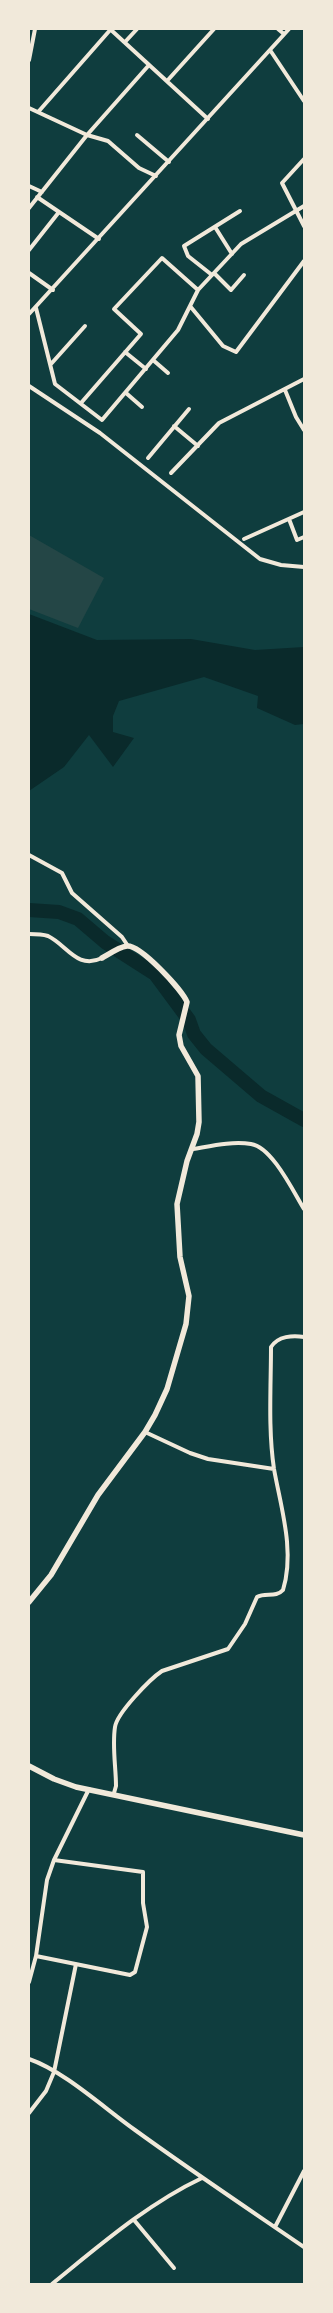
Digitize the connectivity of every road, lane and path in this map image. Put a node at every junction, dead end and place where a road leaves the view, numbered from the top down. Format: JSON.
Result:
{"nodes":[{"id":1,"x":35,"y":29,"type":"edge"},
{"id":2,"x":110,"y":29,"type":"edge"},
{"id":3,"x":137,"y":29,"type":"edge"},
{"id":4,"x":214,"y":29,"type":"edge"},
{"id":5,"x":278,"y":29,"type":"edge"},
{"id":6,"x":289,"y":29,"type":"edge"},
{"id":7,"x":284,"y":34,"type":"junction"},
{"id":8,"x":125,"y":42,"type":"junction"},
{"id":9,"x":270,"y":50,"type":"junction"},
{"id":10,"x":29,"y":60,"type":"edge"},
{"id":11,"x":149,"y":65,"type":"junction"},
{"id":12,"x":167,"y":81,"type":"junction"},
{"id":13,"x":304,"y":101,"type":"edge"},
{"id":14,"x":29,"y":108,"type":"edge"},
{"id":15,"x":39,"y":111,"type":"junction"},
{"id":16,"x":208,"y":119,"type":"junction"},
{"id":17,"x":87,"y":135,"type":"junction"},
{"id":18,"x":137,"y":135,"type":"dead end"},
{"id":19,"x":304,"y":159,"type":"edge"},
{"id":20,"x":168,"y":162,"type":"junction"},
{"id":21,"x":156,"y":176,"type":"junction"},
{"id":22,"x":29,"y":186,"type":"edge"},
{"id":23,"x":42,"y":192,"type":"junction"},
{"id":24,"x":37,"y":197,"type":"junction"},
{"id":25,"x":304,"y":206,"type":"edge"},
{"id":26,"x":29,"y":208,"type":"edge"},
{"id":27,"x":296,"y":210,"type":"junction"},
{"id":28,"x":240,"y":211,"type":"dead end"},
{"id":29,"x":59,"y":212,"type":"junction"},
{"id":30,"x":304,"y":226,"type":"edge"},
{"id":31,"x":215,"y":227,"type":"junction"},
{"id":32,"x":99,"y":239,"type":"junction"},
{"id":33,"x":29,"y":250,"type":"edge"},
{"id":34,"x":232,"y":254,"type":"junction"},
{"id":35,"x":304,"y":261,"type":"edge"},
{"id":36,"x":29,"y":273,"type":"edge"},
{"id":37,"x":213,"y":274,"type":"junction"},
{"id":38,"x":244,"y":275,"type":"dead end"},
{"id":39,"x":53,"y":290,"type":"junction"},
{"id":40,"x":198,"y":290,"type":"junction"},
{"id":41,"x":190,"y":306,"type":"junction"},
{"id":42,"x":36,"y":308,"type":"junction"},
{"id":43,"x":29,"y":314,"type":"edge"},
{"id":44,"x":85,"y":326,"type":"dead end"},
{"id":45,"x":125,"y":352,"type":"junction"},
{"id":46,"x":153,"y":360,"type":"junction"},
{"id":47,"x":50,"y":364,"type":"junction"},
{"id":48,"x":146,"y":369,"type":"junction"},
{"id":49,"x":168,"y":373,"type":"dead end"},
{"id":50,"x":304,"y":379,"type":"edge"},
{"id":51,"x":29,"y":386,"type":"edge"},
{"id":52,"x":285,"y":390,"type":"junction"},
{"id":53,"x":126,"y":393,"type":"junction"},
{"id":54,"x":81,"y":404,"type":"junction"},
{"id":55,"x":142,"y":407,"type":"dead end"},
{"id":56,"x":188,"y":409,"type":"dead end"},
{"id":57,"x":174,"y":426,"type":"junction"},
{"id":58,"x":304,"y":430,"type":"edge"},
{"id":59,"x":198,"y":446,"type":"junction"},
{"id":60,"x":148,"y":458,"type":"dead end"},
{"id":61,"x":171,"y":473,"type":"dead end"},
{"id":62,"x":304,"y":512,"type":"edge"},
{"id":63,"x":289,"y":518,"type":"junction"},
{"id":64,"x":304,"y":537,"type":"edge"},
{"id":65,"x":244,"y":539,"type":"dead end"},
{"id":66,"x":304,"y":567,"type":"edge"},
{"id":67,"x":29,"y":855,"type":"edge"},
{"id":68,"x":29,"y":934,"type":"edge"},
{"id":69,"x":128,"y":946,"type":"junction"},
{"id":70,"x":102,"y":958,"type":"joint"},
{"id":71,"x":193,"y":1148,"type":"junction"},
{"id":72,"x":304,"y":1209,"type":"edge"},
{"id":73,"x":304,"y":1337,"type":"edge"},
{"id":74,"x":145,"y":1432,"type":"junction"},
{"id":75,"x":274,"y":1469,"type":"junction"},
{"id":76,"x":29,"y":1602,"type":"edge"},
{"id":77,"x":29,"y":1766,"type":"edge"},
{"id":78,"x":89,"y":1788,"type":"junction"},
{"id":79,"x":114,"y":1793,"type":"junction"},
{"id":80,"x":304,"y":1835,"type":"edge"},
{"id":81,"x":54,"y":1860,"type":"junction"},
{"id":82,"x":36,"y":1956,"type":"junction"},
{"id":83,"x":76,"y":1964,"type":"junction"},
{"id":84,"x":29,"y":1982,"type":"edge"},
{"id":85,"x":29,"y":2059,"type":"edge"},
{"id":86,"x":54,"y":2072,"type":"junction"},
{"id":87,"x":29,"y":2113,"type":"edge"},
{"id":88,"x":304,"y":2171,"type":"edge"},
{"id":89,"x":202,"y":2178,"type":"junction"},
{"id":90,"x":134,"y":2220,"type":"junction"},
{"id":91,"x":275,"y":2227,"type":"junction"},
{"id":92,"x":304,"y":2247,"type":"edge"},
{"id":93,"x":174,"y":2268,"type":"dead end"},
{"id":94,"x":52,"y":2284,"type":"edge"}],
"edges":[{"from":1,"to":10,"type":"street"},
{"from":2,"to":8,"type":"street"},
{"from":2,"to":15,"type":"street"},
{"from":3,"to":8,"type":"street"},
{"from":4,"to":12,"type":"street"},
{"from":5,"to":7,"type":"street"},
{"from":6,"to":7,"type":"street"},
{"from":7,"to":9,"type":"street"},
{"from":8,"to":11,"type":"street"},
{"from":9,"to":13,"type":"street"},
{"from":9,"to":16,"type":"street"},
{"from":11,"to":12,"type":"street"},
{"from":11,"to":17,"type":"street"},
{"from":12,"to":16,"type":"street"},
{"from":14,"to":15,"type":"street"},
{"from":15,"to":17,"type":"street"},
{"from":16,"to":20,"type":"street"},
{"from":17,"to":21,"type":"street"},
{"from":17,"to":23,"type":"street"},
{"from":18,"to":20,"type":"street"},
{"from":19,"to":27,"type":"street"},
{"from":20,"to":21,"type":"street"},
{"from":21,"to":32,"type":"street"},
{"from":22,"to":23,"type":"street"},
{"from":23,"to":24,"type":"street"},
{"from":24,"to":26,"type":"street"},
{"from":24,"to":29,"type":"street"},
{"from":25,"to":27,"type":"street"},
{"from":27,"to":30,"type":"street"},
{"from":27,"to":34,"type":"street"},
{"from":28,"to":31,"type":"street"},
{"from":29,"to":32,"type":"street"},
{"from":29,"to":33,"type":"street"},
{"from":31,"to":34,"type":"street"},
{"from":31,"to":37,"type":"street"},
{"from":32,"to":39,"type":"street"},
{"from":34,"to":37,"type":"street"},
{"from":35,"to":41,"type":"street"},
{"from":36,"to":39,"type":"street"},
{"from":37,"to":38,"type":"street"},
{"from":37,"to":40,"type":"street"},
{"from":39,"to":42,"type":"street"},
{"from":40,"to":41,"type":"street"},
{"from":40,"to":45,"type":"street"},
{"from":41,"to":46,"type":"street"},
{"from":42,"to":43,"type":"street"},
{"from":42,"to":47,"type":"street"},
{"from":44,"to":47,"type":"street"},
{"from":45,"to":48,"type":"street"},
{"from":45,"to":54,"type":"street"},
{"from":46,"to":48,"type":"street"},
{"from":46,"to":49,"type":"street"},
{"from":47,"to":54,"type":"street"},
{"from":48,"to":53,"type":"street"},
{"from":50,"to":52,"type":"street"},
{"from":51,"to":66,"type":"street"},
{"from":52,"to":58,"type":"street"},
{"from":52,"to":59,"type":"street"},
{"from":53,"to":54,"type":"street"},
{"from":53,"to":55,"type":"street"},
{"from":56,"to":57,"type":"street"},
{"from":57,"to":59,"type":"street"},
{"from":57,"to":60,"type":"street"},
{"from":59,"to":61,"type":"street"},
{"from":62,"to":63,"type":"street"},
{"from":63,"to":64,"type":"street"},
{"from":63,"to":65,"type":"street"},
{"from":67,"to":69,"type":"street"},
{"from":68,"to":70,"type":"street"},
{"from":69,"to":70,"type":"street"},
{"from":69,"to":71,"type":"street"},
{"from":71,"to":72,"type":"street"},
{"from":71,"to":74,"type":"street"},
{"from":73,"to":75,"type":"street"},
{"from":74,"to":75,"type":"street"},
{"from":74,"to":76,"type":"street"},
{"from":75,"to":79,"type":"street"},
{"from":77,"to":78,"type":"street"},
{"from":78,"to":79,"type":"street"},
{"from":78,"to":81,"type":"street"},
{"from":79,"to":80,"type":"street"},
{"from":81,"to":82,"type":"street"},
{"from":81,"to":83,"type":"street"},
{"from":82,"to":83,"type":"street"},
{"from":82,"to":84,"type":"street"},
{"from":83,"to":86,"type":"street"},
{"from":85,"to":86,"type":"street"},
{"from":86,"to":87,"type":"street"},
{"from":86,"to":89,"type":"street"},
{"from":88,"to":91,"type":"street"},
{"from":89,"to":90,"type":"street"},
{"from":89,"to":91,"type":"street"},
{"from":90,"to":93,"type":"street"},
{"from":90,"to":94,"type":"street"},
{"from":91,"to":92,"type":"street"}]}
